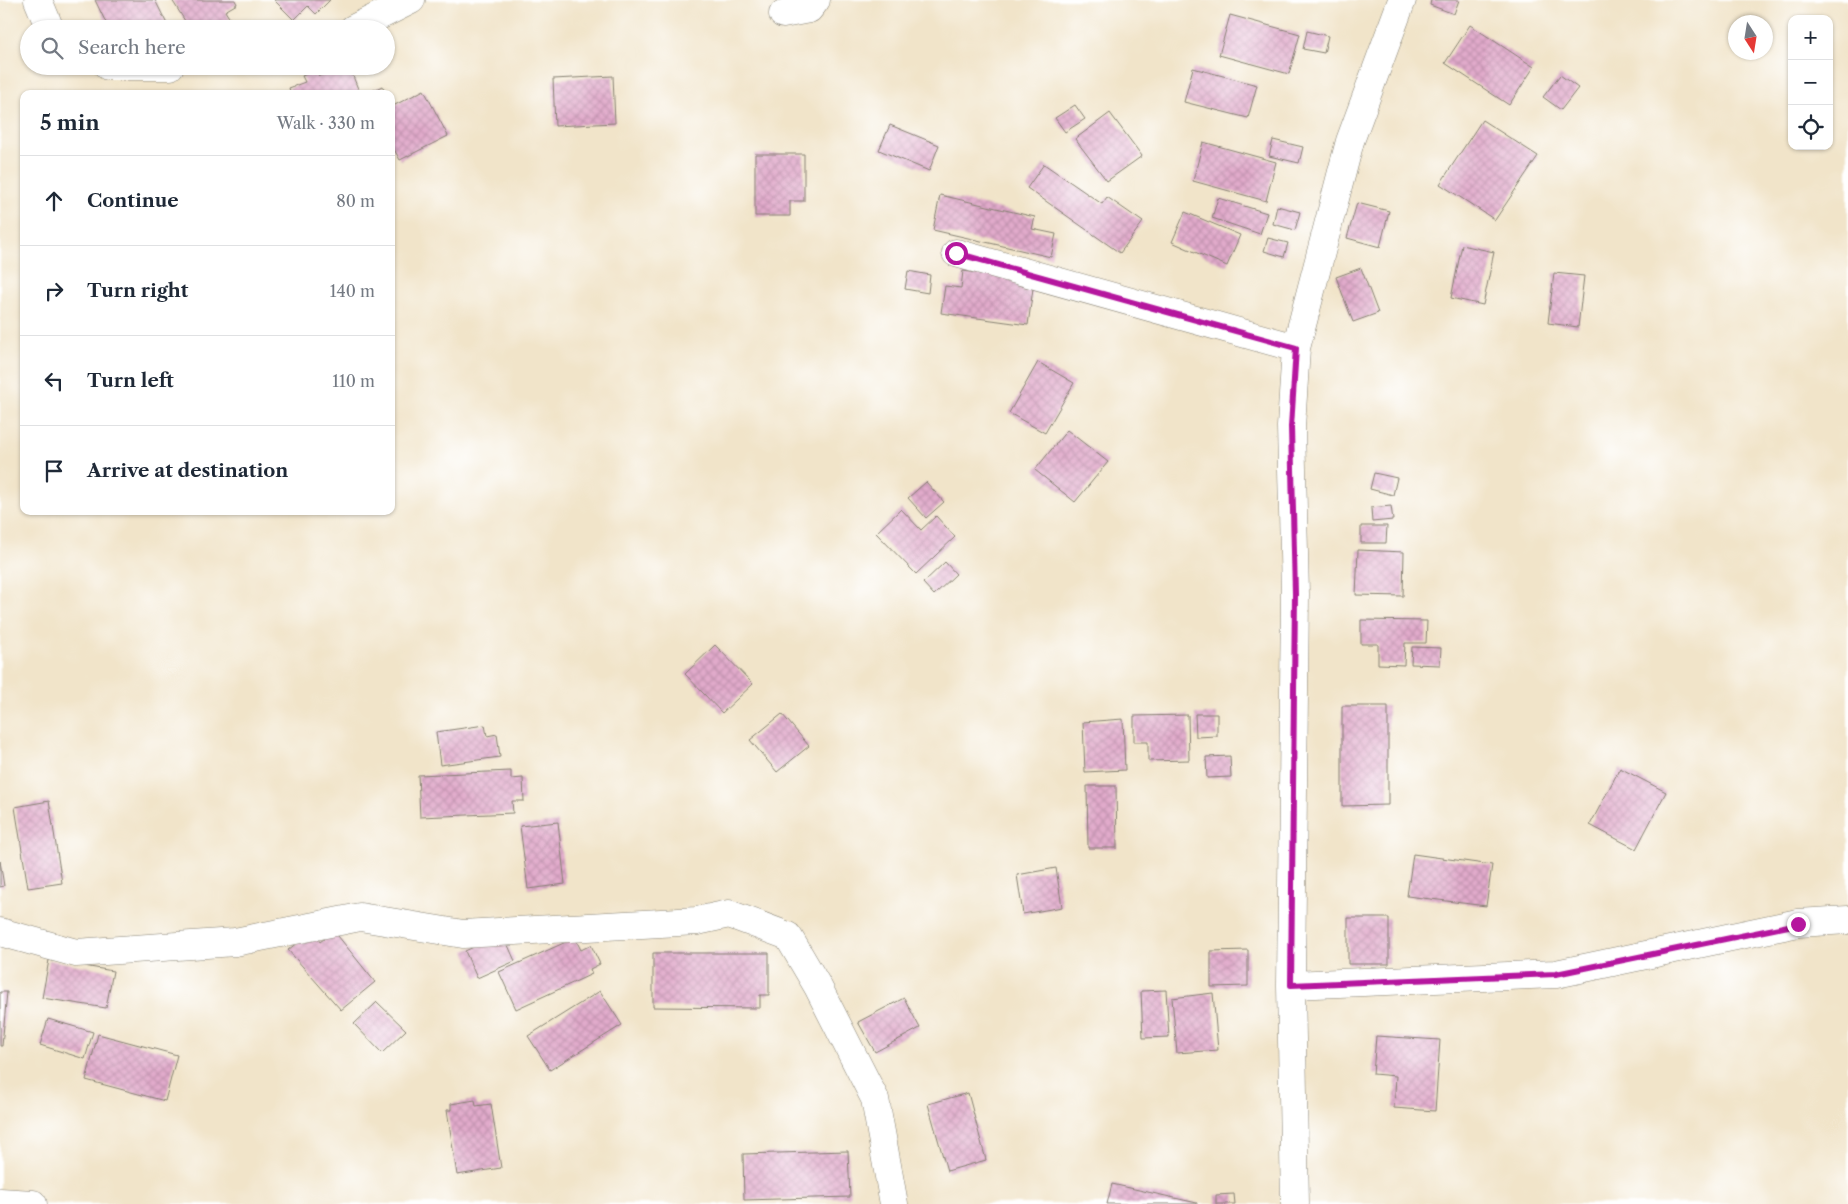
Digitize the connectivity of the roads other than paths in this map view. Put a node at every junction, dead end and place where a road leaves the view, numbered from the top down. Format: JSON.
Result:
{"nodes":[{"id":1,"x":38,"y":0,"type":"edge"},
{"id":2,"x":411,"y":0,"type":"edge"},
{"id":3,"x":816,"y":0,"type":"edge"},
{"id":4,"x":1402,"y":0,"type":"edge"},
{"id":5,"x":783,"y":14,"type":"dead end"},
{"id":6,"x":46,"y":20,"type":"edge"},
{"id":7,"x":371,"y":20,"type":"edge"},
{"id":8,"x":956,"y":253,"type":"dead end"},
{"id":9,"x":1296,"y":348,"type":"junction"},
{"id":10,"x":1848,"y":920,"type":"edge"},
{"id":11,"x":0,"y":932,"type":"edge"},
{"id":12,"x":1291,"y":985,"type":"junction"},
{"id":13,"x":0,"y":1202,"type":"edge"},
{"id":14,"x":33,"y":1204,"type":"edge"},
{"id":15,"x":894,"y":1204,"type":"edge"},
{"id":16,"x":1296,"y":1204,"type":"edge"}],
"edges":[{"from":1,"to":6,"type":"street"},
{"from":2,"to":7,"type":"street"},
{"from":3,"to":5,"type":"street"},
{"from":4,"to":9,"type":"street"},
{"from":8,"to":9,"type":"street"},
{"from":9,"to":12,"type":"street"},
{"from":10,"to":12,"type":"street"},
{"from":11,"to":15,"type":"street"},
{"from":12,"to":16,"type":"street"},
{"from":13,"to":14,"type":"street"}]}
